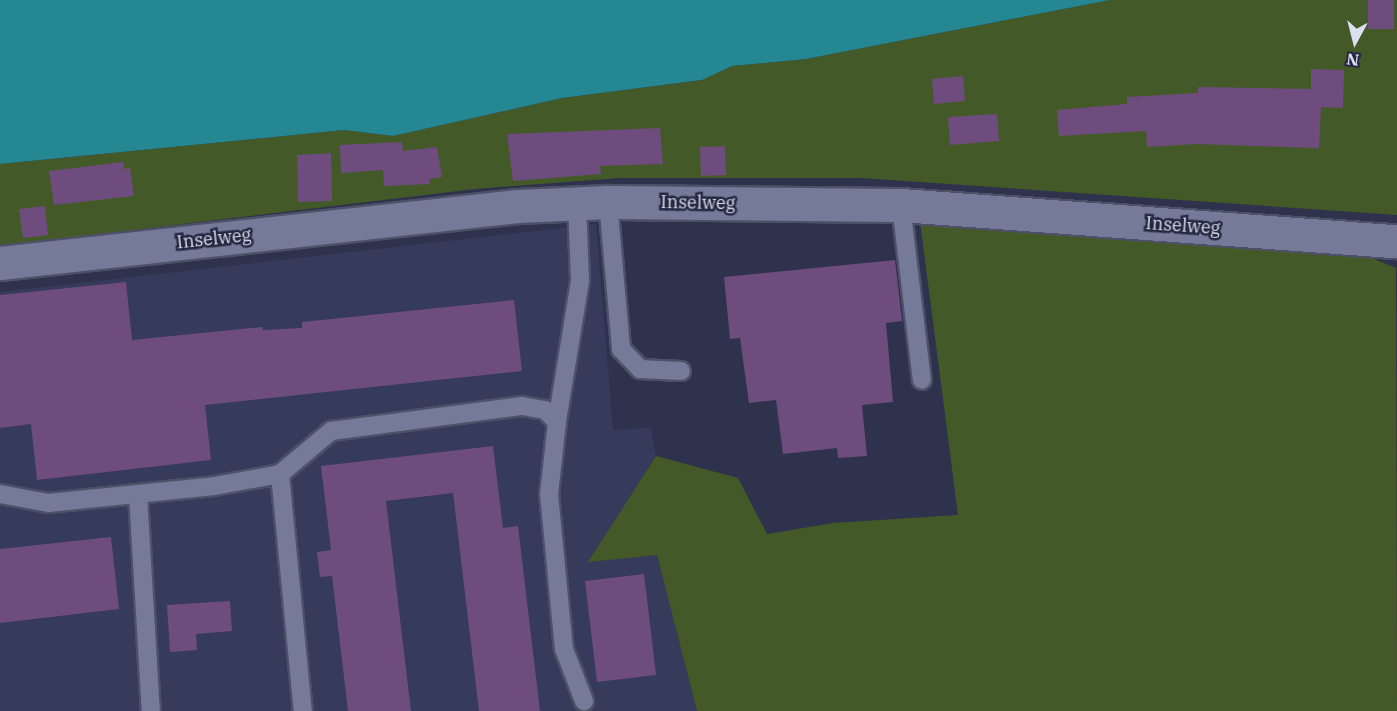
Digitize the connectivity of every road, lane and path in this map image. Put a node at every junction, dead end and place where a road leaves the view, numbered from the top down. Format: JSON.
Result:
{"nodes":[{"id":1,"x":576,"y":202,"type":"junction"},
{"id":2,"x":608,"y":202,"type":"junction"},
{"id":3,"x":900,"y":205,"type":"junction"},
{"id":4,"x":1397,"y":242,"type":"edge"},
{"id":5,"x":0,"y":263,"type":"edge"},
{"id":6,"x":681,"y":371,"type":"dead end"},
{"id":7,"x":922,"y":380,"type":"dead end"},
{"id":8,"x":557,"y":422,"type":"junction"},
{"id":9,"x":280,"y":474,"type":"junction"},
{"id":10,"x":0,"y":494,"type":"edge"},
{"id":11,"x":138,"y":495,"type":"junction"},
{"id":12,"x":584,"y":701,"type":"dead end"},
{"id":13,"x":151,"y":711,"type":"edge"},
{"id":14,"x":303,"y":711,"type":"edge"}],
"edges":[{"from":1,"to":2,"type":"street","name":"Inselweg"},
{"from":1,"to":5,"type":"street","name":"Inselweg"},
{"from":1,"to":8,"type":"lane"},
{"from":2,"to":3,"type":"street","name":"Inselweg"},
{"from":2,"to":6,"type":"lane"},
{"from":3,"to":4,"type":"street","name":"Inselweg"},
{"from":3,"to":7,"type":"lane"},
{"from":8,"to":9,"type":"lane"},
{"from":8,"to":12,"type":"lane"},
{"from":9,"to":11,"type":"lane"},
{"from":9,"to":14,"type":"lane"},
{"from":10,"to":11,"type":"lane"},
{"from":11,"to":13,"type":"lane"}]}
